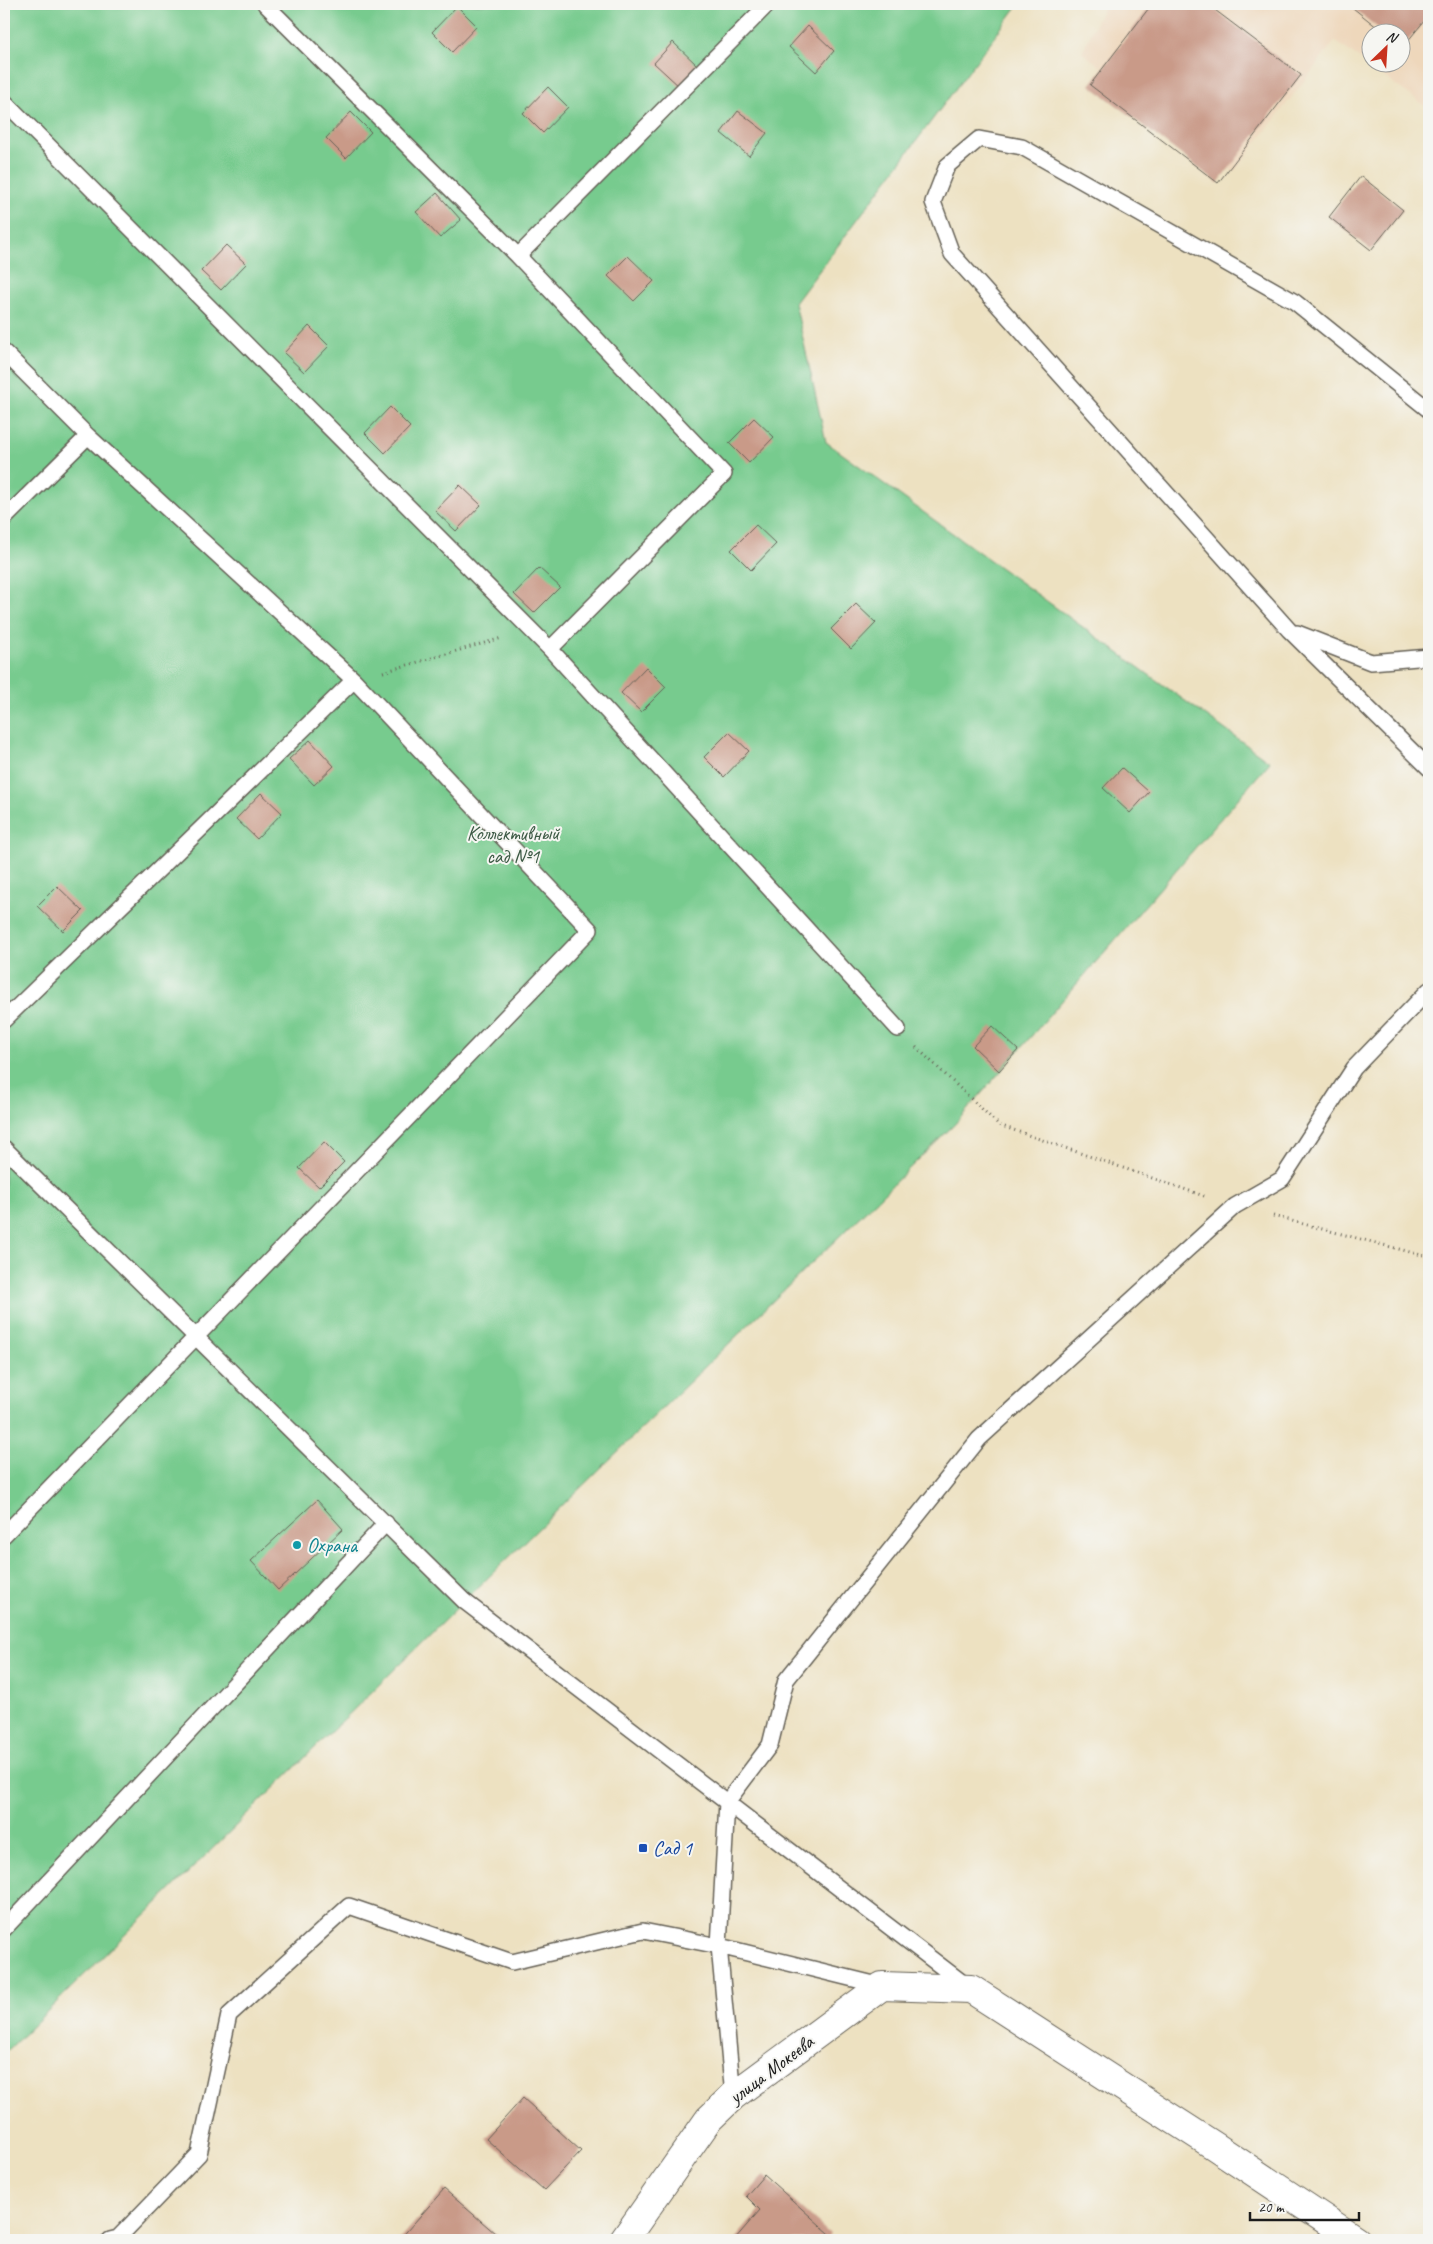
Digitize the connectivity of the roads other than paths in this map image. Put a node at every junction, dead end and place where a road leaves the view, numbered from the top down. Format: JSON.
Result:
{"nodes":[{"id":1,"x":265,"y":4,"type":"edge"},
{"id":2,"x":768,"y":4,"type":"edge"},
{"id":3,"x":4,"y":101,"type":"edge"},
{"id":4,"x":518,"y":256,"type":"junction"},
{"id":5,"x":4,"y":352,"type":"edge"},
{"id":6,"x":1429,"y":410,"type":"edge"},
{"id":7,"x":88,"y":436,"type":"junction"},
{"id":8,"x":4,"y":519,"type":"edge"},
{"id":9,"x":1289,"y":630,"type":"junction"},
{"id":10,"x":550,"y":649,"type":"junction"},
{"id":11,"x":1429,"y":657,"type":"edge"},
{"id":12,"x":354,"y":680,"type":"junction"},
{"id":13,"x":1429,"y":768,"type":"edge"},
{"id":14,"x":1429,"y":990,"type":"edge"},
{"id":15,"x":4,"y":1020,"type":"edge"},
{"id":16,"x":898,"y":1029,"type":"road end"},
{"id":17,"x":4,"y":1148,"type":"edge"},
{"id":18,"x":196,"y":1337,"type":"junction"},
{"id":19,"x":386,"y":1523,"type":"junction"},
{"id":20,"x":4,"y":1535,"type":"edge"},
{"id":21,"x":727,"y":1802,"type":"junction"},
{"id":22,"x":4,"y":1929,"type":"edge"},
{"id":23,"x":719,"y":1946,"type":"junction"},
{"id":24,"x":882,"y":1986,"type":"junction"},
{"id":25,"x":971,"y":1989,"type":"junction"},
{"id":26,"x":733,"y":2096,"type":"junction"},
{"id":27,"x":110,"y":2240,"type":"edge"},
{"id":28,"x":624,"y":2240,"type":"edge"},
{"id":29,"x":1356,"y":2240,"type":"edge"}],
"edges":[{"from":1,"to":4,"type":"lane"},
{"from":2,"to":4,"type":"lane"},
{"from":3,"to":10,"type":"lane"},
{"from":4,"to":10,"type":"lane"},
{"from":5,"to":7,"type":"lane"},
{"from":6,"to":9,"type":"lane"},
{"from":7,"to":8,"type":"lane"},
{"from":7,"to":12,"type":"lane"},
{"from":9,"to":11,"type":"lane"},
{"from":9,"to":13,"type":"lane"},
{"from":10,"to":16,"type":"lane"},
{"from":12,"to":15,"type":"lane"},
{"from":12,"to":18,"type":"lane"},
{"from":14,"to":21,"type":"lane"},
{"from":17,"to":18,"type":"lane"},
{"from":18,"to":19,"type":"lane"},
{"from":18,"to":20,"type":"lane"},
{"from":19,"to":21,"type":"lane"},
{"from":19,"to":22,"type":"lane"},
{"from":21,"to":23,"type":"lane"},
{"from":21,"to":25,"type":"lane"},
{"from":23,"to":24,"type":"lane"},
{"from":23,"to":26,"type":"lane"},
{"from":23,"to":27,"type":"lane"},
{"from":24,"to":25,"type":"street"},
{"from":24,"to":26,"type":"street","name":"улица Мокеева"},
{"from":25,"to":29,"type":"street"},
{"from":26,"to":28,"type":"street","name":"улица Мокеева"}]}
